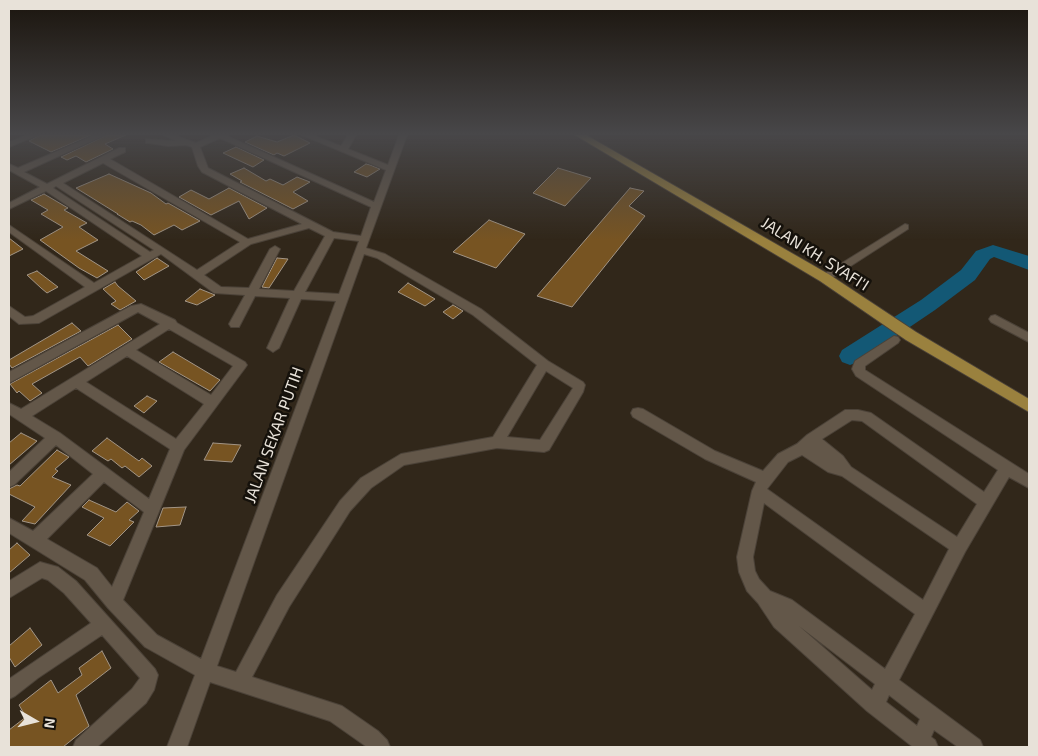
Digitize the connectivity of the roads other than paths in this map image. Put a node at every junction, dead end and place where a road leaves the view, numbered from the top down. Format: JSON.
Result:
{"nodes":[{"id":1,"x":80,"y":170,"type":"edge"},
{"id":2,"x":123,"y":170,"type":"edge"},
{"id":3,"x":207,"y":170,"type":"edge"},
{"id":4,"x":289,"y":170,"type":"edge"},
{"id":5,"x":390,"y":170,"type":"edge"},
{"id":6,"x":642,"y":170,"type":"edge"},
{"id":7,"x":18,"y":171,"type":"edge"},
{"id":8,"x":51,"y":184,"type":"junction"},
{"id":9,"x":9,"y":206,"type":"edge"},
{"id":10,"x":373,"y":213,"type":"junction"},
{"id":11,"x":905,"y":227,"type":"dead end"},
{"id":12,"x":9,"y":228,"type":"edge"},
{"id":13,"x":319,"y":228,"type":"junction"},
{"id":14,"x":247,"y":242,"type":"junction"},
{"id":15,"x":362,"y":245,"type":"junction"},
{"id":16,"x":275,"y":249,"type":"dead end"},
{"id":17,"x":161,"y":250,"type":"junction"},
{"id":18,"x":149,"y":256,"type":"junction"},
{"id":19,"x":197,"y":275,"type":"junction"},
{"id":20,"x":825,"y":278,"type":"junction"},
{"id":21,"x":92,"y":287,"type":"junction"},
{"id":22,"x":252,"y":293,"type":"junction"},
{"id":23,"x":297,"y":296,"type":"junction"},
{"id":24,"x":342,"y":298,"type":"junction"},
{"id":25,"x":9,"y":310,"type":"edge"},
{"id":26,"x":995,"y":319,"type":"dead end"},
{"id":27,"x":171,"y":323,"type":"junction"},
{"id":28,"x":236,"y":324,"type":"dead end"},
{"id":29,"x":1029,"y":338,"type":"edge"},
{"id":30,"x":894,"y":340,"type":"dead end"},
{"id":31,"x":273,"y":348,"type":"dead end"},
{"id":32,"x":126,"y":350,"type":"junction"},
{"id":33,"x":544,"y":364,"type":"junction"},
{"id":34,"x":9,"y":378,"type":"edge"},
{"id":35,"x":76,"y":382,"type":"junction"},
{"id":36,"x":213,"y":403,"type":"junction"},
{"id":37,"x":1029,"y":406,"type":"edge"},
{"id":38,"x":9,"y":408,"type":"edge"},
{"id":39,"x":638,"y":413,"type":"dead end"},
{"id":40,"x":22,"y":415,"type":"junction"},
{"id":41,"x":55,"y":437,"type":"junction"},
{"id":42,"x":497,"y":442,"type":"junction"},
{"id":43,"x":807,"y":444,"type":"junction"},
{"id":44,"x":178,"y":447,"type":"junction"},
{"id":45,"x":1006,"y":469,"type":"junction"},
{"id":46,"x":103,"y":473,"type":"junction"},
{"id":47,"x":9,"y":481,"type":"edge"},
{"id":48,"x":1029,"y":482,"type":"edge"},
{"id":49,"x":762,"y":485,"type":"junction"},
{"id":50,"x":986,"y":502,"type":"junction"},
{"id":51,"x":151,"y":509,"type":"junction"},
{"id":52,"x":9,"y":525,"type":"edge"},
{"id":53,"x":35,"y":540,"type":"junction"},
{"id":54,"x":959,"y":547,"type":"junction"},
{"id":55,"x":9,"y":590,"type":"edge"},
{"id":56,"x":764,"y":597,"type":"junction"},
{"id":57,"x":114,"y":602,"type":"junction"},
{"id":58,"x":926,"y":612,"type":"junction"},
{"id":59,"x":104,"y":624,"type":"junction"},
{"id":60,"x":205,"y":671,"type":"junction"},
{"id":61,"x":887,"y":680,"type":"junction"},
{"id":62,"x":240,"y":682,"type":"junction"},
{"id":63,"x":9,"y":690,"type":"edge"},
{"id":64,"x":874,"y":704,"type":"junction"},
{"id":65,"x":931,"y":715,"type":"junction"},
{"id":66,"x":924,"y":744,"type":"edge"},
{"id":67,"x":83,"y":747,"type":"edge"},
{"id":68,"x":177,"y":747,"type":"edge"},
{"id":69,"x":380,"y":747,"type":"edge"},
{"id":70,"x":973,"y":747,"type":"edge"}],
"edges":[{"from":1,"to":8,"type":"street"},
{"from":2,"to":14,"type":"street"},
{"from":3,"to":13,"type":"street"},
{"from":4,"to":10,"type":"street"},
{"from":5,"to":10,"type":"street","name":"JALAN SEKAR PUTIH"},
{"from":6,"to":20,"type":"main road","name":"JALAN KH. SYAFI'I"},
{"from":7,"to":8,"type":"street"},
{"from":8,"to":9,"type":"street"},
{"from":8,"to":17,"type":"street"},
{"from":8,"to":18,"type":"street"},
{"from":10,"to":15,"type":"street","name":"JALAN SEKAR PUTIH"},
{"from":11,"to":20,"type":"street"},
{"from":12,"to":21,"type":"street"},
{"from":13,"to":14,"type":"street"},
{"from":13,"to":15,"type":"street"},
{"from":13,"to":23,"type":"street"},
{"from":14,"to":19,"type":"street"},
{"from":15,"to":24,"type":"street","name":"JALAN SEKAR PUTIH"},
{"from":15,"to":33,"type":"street"},
{"from":16,"to":22,"type":"street"},
{"from":17,"to":18,"type":"street"},
{"from":17,"to":19,"type":"street"},
{"from":18,"to":21,"type":"street"},
{"from":19,"to":22,"type":"street"},
{"from":20,"to":37,"type":"main road","name":"JALAN KH. SYAFI'I"},
{"from":21,"to":25,"type":"street"},
{"from":22,"to":23,"type":"street"},
{"from":22,"to":28,"type":"street"},
{"from":23,"to":24,"type":"street"},
{"from":23,"to":31,"type":"street"},
{"from":24,"to":60,"type":"street","name":"JALAN SEKAR PUTIH"},
{"from":26,"to":29,"type":"street"},
{"from":27,"to":32,"type":"street"},
{"from":27,"to":34,"type":"street"},
{"from":27,"to":36,"type":"street"},
{"from":30,"to":45,"type":"street"},
{"from":32,"to":35,"type":"street"},
{"from":32,"to":36,"type":"street"},
{"from":33,"to":42,"type":"street"},
{"from":33,"to":42,"type":"street"},
{"from":35,"to":40,"type":"street"},
{"from":35,"to":44,"type":"street"},
{"from":36,"to":44,"type":"street"},
{"from":38,"to":40,"type":"street"},
{"from":39,"to":49,"type":"street"},
{"from":40,"to":41,"type":"street"},
{"from":41,"to":46,"type":"street"},
{"from":41,"to":47,"type":"street"},
{"from":42,"to":62,"type":"street"},
{"from":43,"to":49,"type":"street"},
{"from":43,"to":50,"type":"street"},
{"from":43,"to":54,"type":"street"},
{"from":44,"to":51,"type":"street"},
{"from":45,"to":48,"type":"street"},
{"from":45,"to":50,"type":"street"},
{"from":46,"to":51,"type":"street"},
{"from":46,"to":53,"type":"street"},
{"from":49,"to":56,"type":"street"},
{"from":49,"to":58,"type":"street"},
{"from":50,"to":54,"type":"street"},
{"from":51,"to":57,"type":"street"},
{"from":52,"to":53,"type":"street"},
{"from":53,"to":57,"type":"street"},
{"from":54,"to":58,"type":"street"},
{"from":55,"to":59,"type":"street"},
{"from":56,"to":61,"type":"street"},
{"from":56,"to":64,"type":"street"},
{"from":57,"to":60,"type":"street"},
{"from":58,"to":61,"type":"street"},
{"from":59,"to":63,"type":"street"},
{"from":59,"to":67,"type":"street"},
{"from":60,"to":62,"type":"street"},
{"from":60,"to":68,"type":"street","name":"JALAN SEKAR PUTIH"},
{"from":61,"to":64,"type":"street"},
{"from":61,"to":65,"type":"street"},
{"from":62,"to":69,"type":"street"},
{"from":64,"to":66,"type":"street"},
{"from":65,"to":66,"type":"street"},
{"from":65,"to":70,"type":"street"}]}
